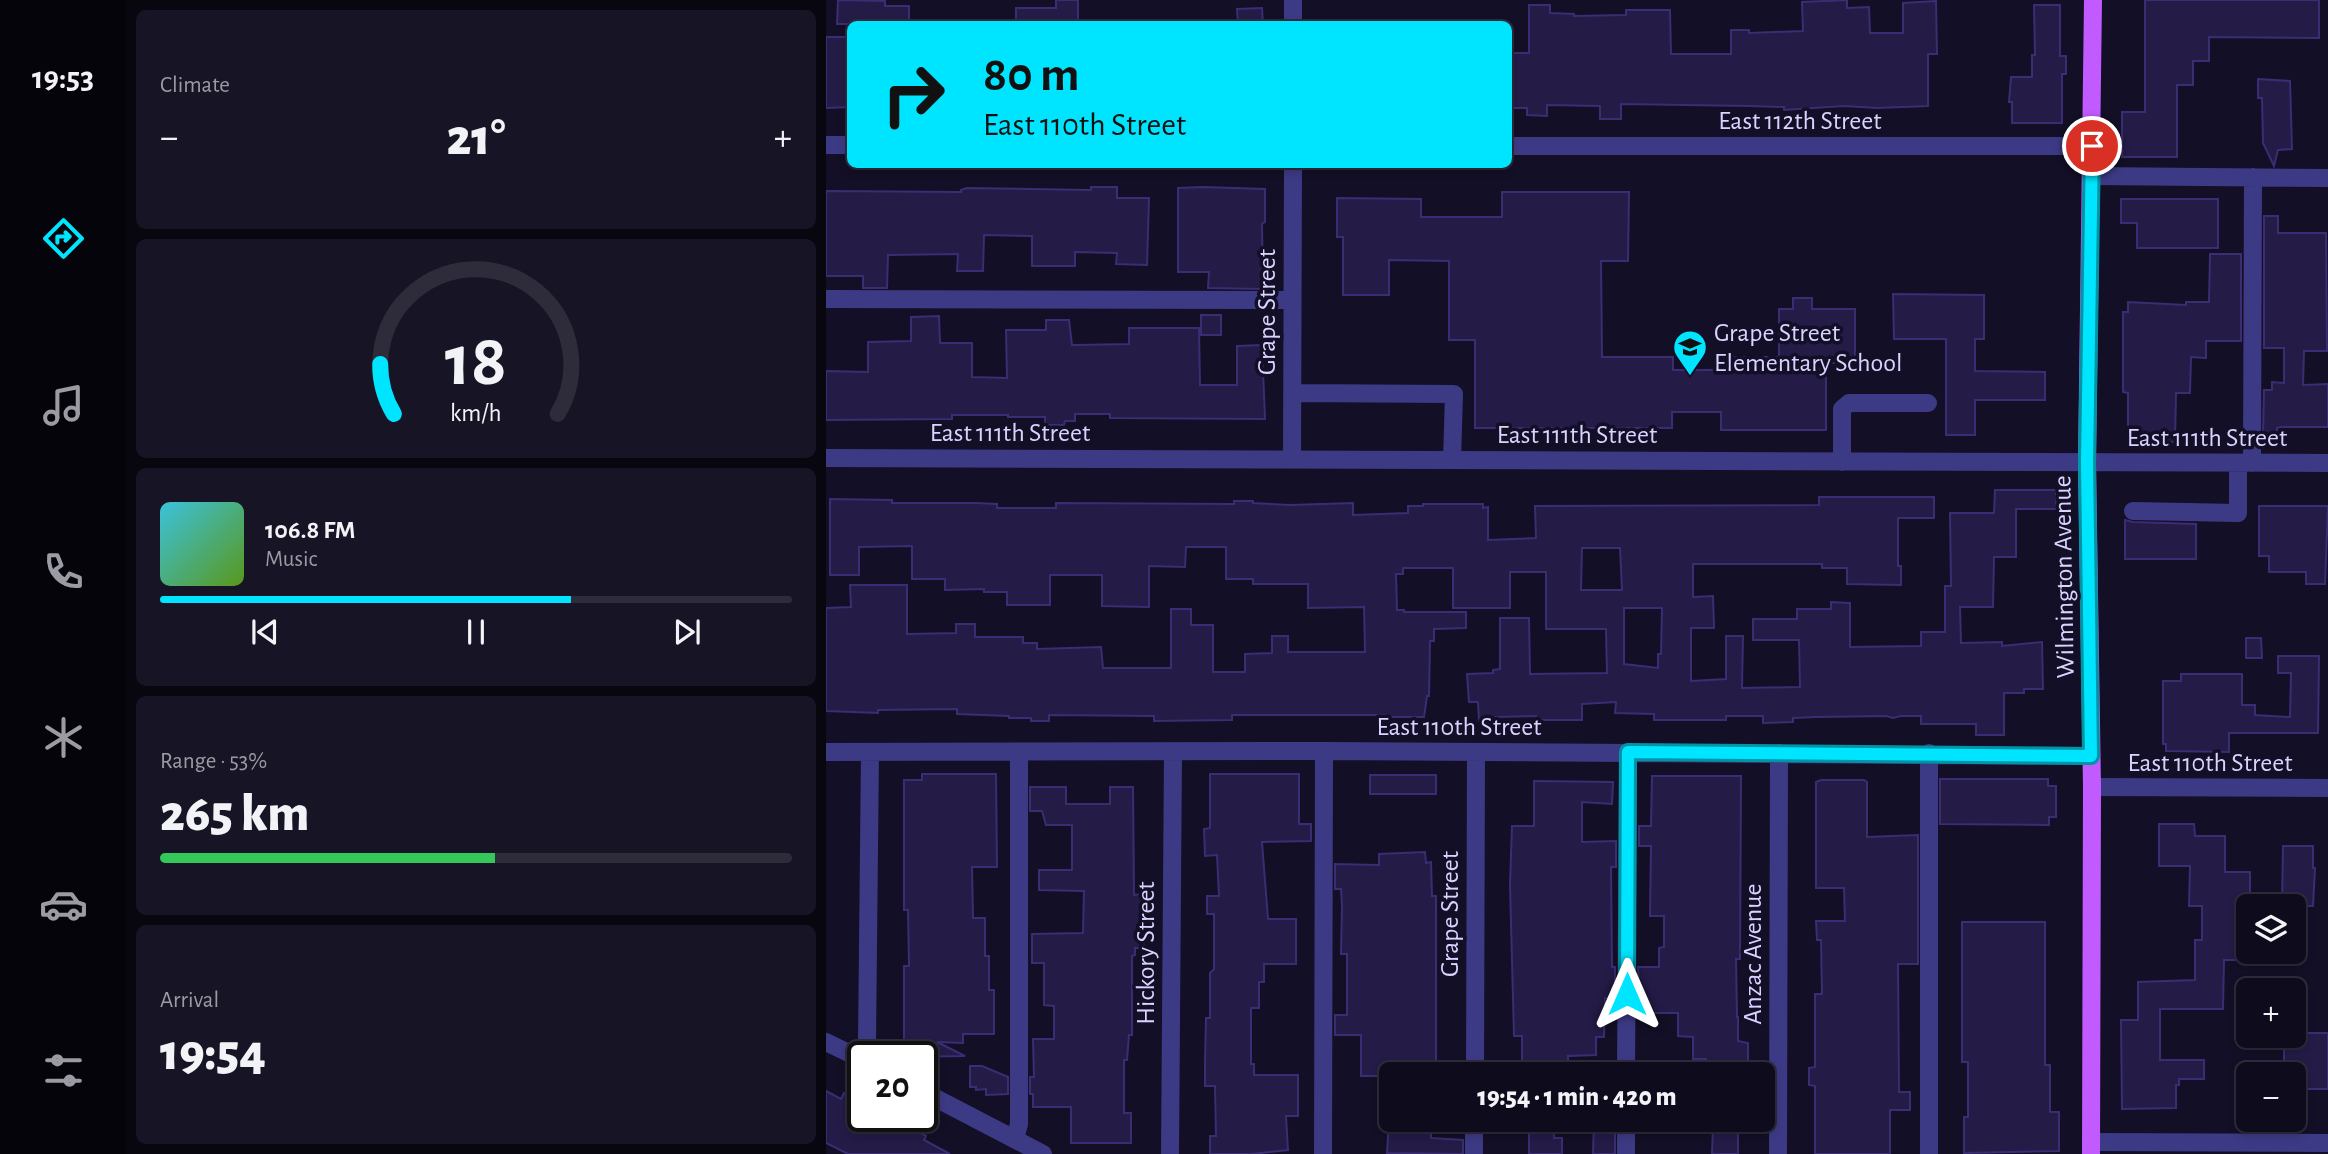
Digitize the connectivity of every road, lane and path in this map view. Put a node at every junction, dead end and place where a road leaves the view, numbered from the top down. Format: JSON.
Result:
{"nodes":[{"id":1,"x":1293,"y":0,"type":"edge"},
{"id":2,"x":2093,"y":0,"type":"edge"},
{"id":3,"x":1293,"y":21,"type":"edge"},
{"id":4,"x":826,"y":145,"type":"edge"},
{"id":5,"x":847,"y":145,"type":"edge"},
{"id":6,"x":1512,"y":146,"type":"edge"},
{"id":7,"x":2092,"y":146,"type":"junction"},
{"id":8,"x":1293,"y":168,"type":"edge"},
{"id":9,"x":2092,"y":176,"type":"junction"},
{"id":10,"x":2253,"y":177,"type":"junction"},
{"id":11,"x":2328,"y":178,"type":"edge"},
{"id":12,"x":826,"y":299,"type":"edge"},
{"id":13,"x":1292,"y":300,"type":"junction"},
{"id":14,"x":1292,"y":393,"type":"junction"},
{"id":15,"x":1928,"y":403,"type":"dead end"},
{"id":16,"x":826,"y":458,"type":"edge"},
{"id":17,"x":1292,"y":459,"type":"junction"},
{"id":18,"x":1452,"y":460,"type":"junction"},
{"id":19,"x":1842,"y":462,"type":"junction"},
{"id":20,"x":2087,"y":463,"type":"junction"},
{"id":21,"x":2245,"y":463,"type":"junction"},
{"id":22,"x":2328,"y":463,"type":"edge"},
{"id":23,"x":2133,"y":511,"type":"dead end"},
{"id":24,"x":1324,"y":751,"type":"junction"},
{"id":25,"x":826,"y":752,"type":"edge"},
{"id":26,"x":870,"y":752,"type":"junction"},
{"id":27,"x":1019,"y":752,"type":"junction"},
{"id":28,"x":1173,"y":752,"type":"junction"},
{"id":29,"x":1628,"y":752,"type":"junction"},
{"id":30,"x":1476,"y":753,"type":"junction"},
{"id":31,"x":1779,"y":753,"type":"junction"},
{"id":32,"x":1929,"y":753,"type":"junction"},
{"id":33,"x":2091,"y":756,"type":"junction"},
{"id":34,"x":2092,"y":788,"type":"junction"},
{"id":35,"x":2328,"y":788,"type":"edge"},
{"id":36,"x":867,"y":1041,"type":"edge"},
{"id":37,"x":826,"y":1042,"type":"edge"},
{"id":38,"x":847,"y":1052,"type":"edge"},
{"id":39,"x":1475,"y":1062,"type":"edge"},
{"id":40,"x":1626,"y":1062,"type":"edge"},
{"id":41,"x":938,"y":1099,"type":"edge"},
{"id":42,"x":1474,"y":1132,"type":"edge"},
{"id":43,"x":1626,"y":1132,"type":"edge"},
{"id":44,"x":1015,"y":1139,"type":"junction"},
{"id":45,"x":2328,"y":1143,"type":"edge"},
{"id":46,"x":2091,"y":1148,"type":"edge"},
{"id":47,"x":1043,"y":1154,"type":"edge"},
{"id":48,"x":1170,"y":1154,"type":"edge"},
{"id":49,"x":1323,"y":1154,"type":"edge"},
{"id":50,"x":1474,"y":1154,"type":"edge"},
{"id":51,"x":1626,"y":1154,"type":"edge"},
{"id":52,"x":1778,"y":1154,"type":"edge"},
{"id":53,"x":1929,"y":1154,"type":"edge"}],
"edges":[{"from":1,"to":3,"type":"street"},
{"from":2,"to":7,"type":"main road","name":"Wilmington Avenue"},
{"from":4,"to":5,"type":"street"},
{"from":6,"to":7,"type":"street","name":"East 112th Street"},
{"from":7,"to":9,"type":"main road","name":"Wilmington Avenue"},
{"from":8,"to":13,"type":"street","name":"Grape Street"},
{"from":9,"to":10,"type":"street"},
{"from":9,"to":20,"type":"main road","name":"Wilmington Avenue"},
{"from":10,"to":11,"type":"street"},
{"from":10,"to":21,"type":"street"},
{"from":12,"to":13,"type":"street"},
{"from":13,"to":14,"type":"street","name":"Grape Street"},
{"from":14,"to":17,"type":"street","name":"Grape Street"},
{"from":14,"to":18,"type":"street"},
{"from":15,"to":19,"type":"street"},
{"from":16,"to":17,"type":"street","name":"East 111th Street"},
{"from":17,"to":18,"type":"street","name":"East 111th Street"},
{"from":18,"to":19,"type":"street","name":"East 111th Street"},
{"from":19,"to":20,"type":"street","name":"East 111th Street"},
{"from":20,"to":21,"type":"street","name":"East 111th Street"},
{"from":20,"to":33,"type":"main road","name":"Wilmington Avenue"},
{"from":21,"to":22,"type":"street","name":"East 111th Street"},
{"from":21,"to":23,"type":"street"},
{"from":24,"to":28,"type":"street","name":"East 110th Street"},
{"from":24,"to":30,"type":"street","name":"East 110th Street"},
{"from":24,"to":49,"type":"street"},
{"from":25,"to":26,"type":"street","name":"East 110th Street"},
{"from":26,"to":27,"type":"street","name":"East 110th Street"},
{"from":26,"to":36,"type":"street"},
{"from":27,"to":28,"type":"street","name":"East 110th Street"},
{"from":27,"to":44,"type":"street"},
{"from":28,"to":48,"type":"street","name":"Hickory Street"},
{"from":29,"to":30,"type":"street","name":"East 110th Street"},
{"from":29,"to":31,"type":"street","name":"East 110th Street"},
{"from":29,"to":40,"type":"street"},
{"from":30,"to":39,"type":"street","name":"Grape Street"},
{"from":31,"to":32,"type":"street","name":"East 110th Street"},
{"from":31,"to":52,"type":"street","name":"Anzac Avenue"},
{"from":32,"to":33,"type":"street","name":"East 110th Street"},
{"from":32,"to":53,"type":"street"},
{"from":33,"to":34,"type":"main road","name":"Wilmington Avenue"},
{"from":34,"to":35,"type":"street","name":"East 110th Street"},
{"from":34,"to":46,"type":"main road","name":"Wilmington Avenue"},
{"from":37,"to":38,"type":"street"},
{"from":41,"to":44,"type":"street"},
{"from":42,"to":50,"type":"street"},
{"from":43,"to":51,"type":"street"},
{"from":44,"to":47,"type":"street"},
{"from":45,"to":46,"type":"street"}]}
